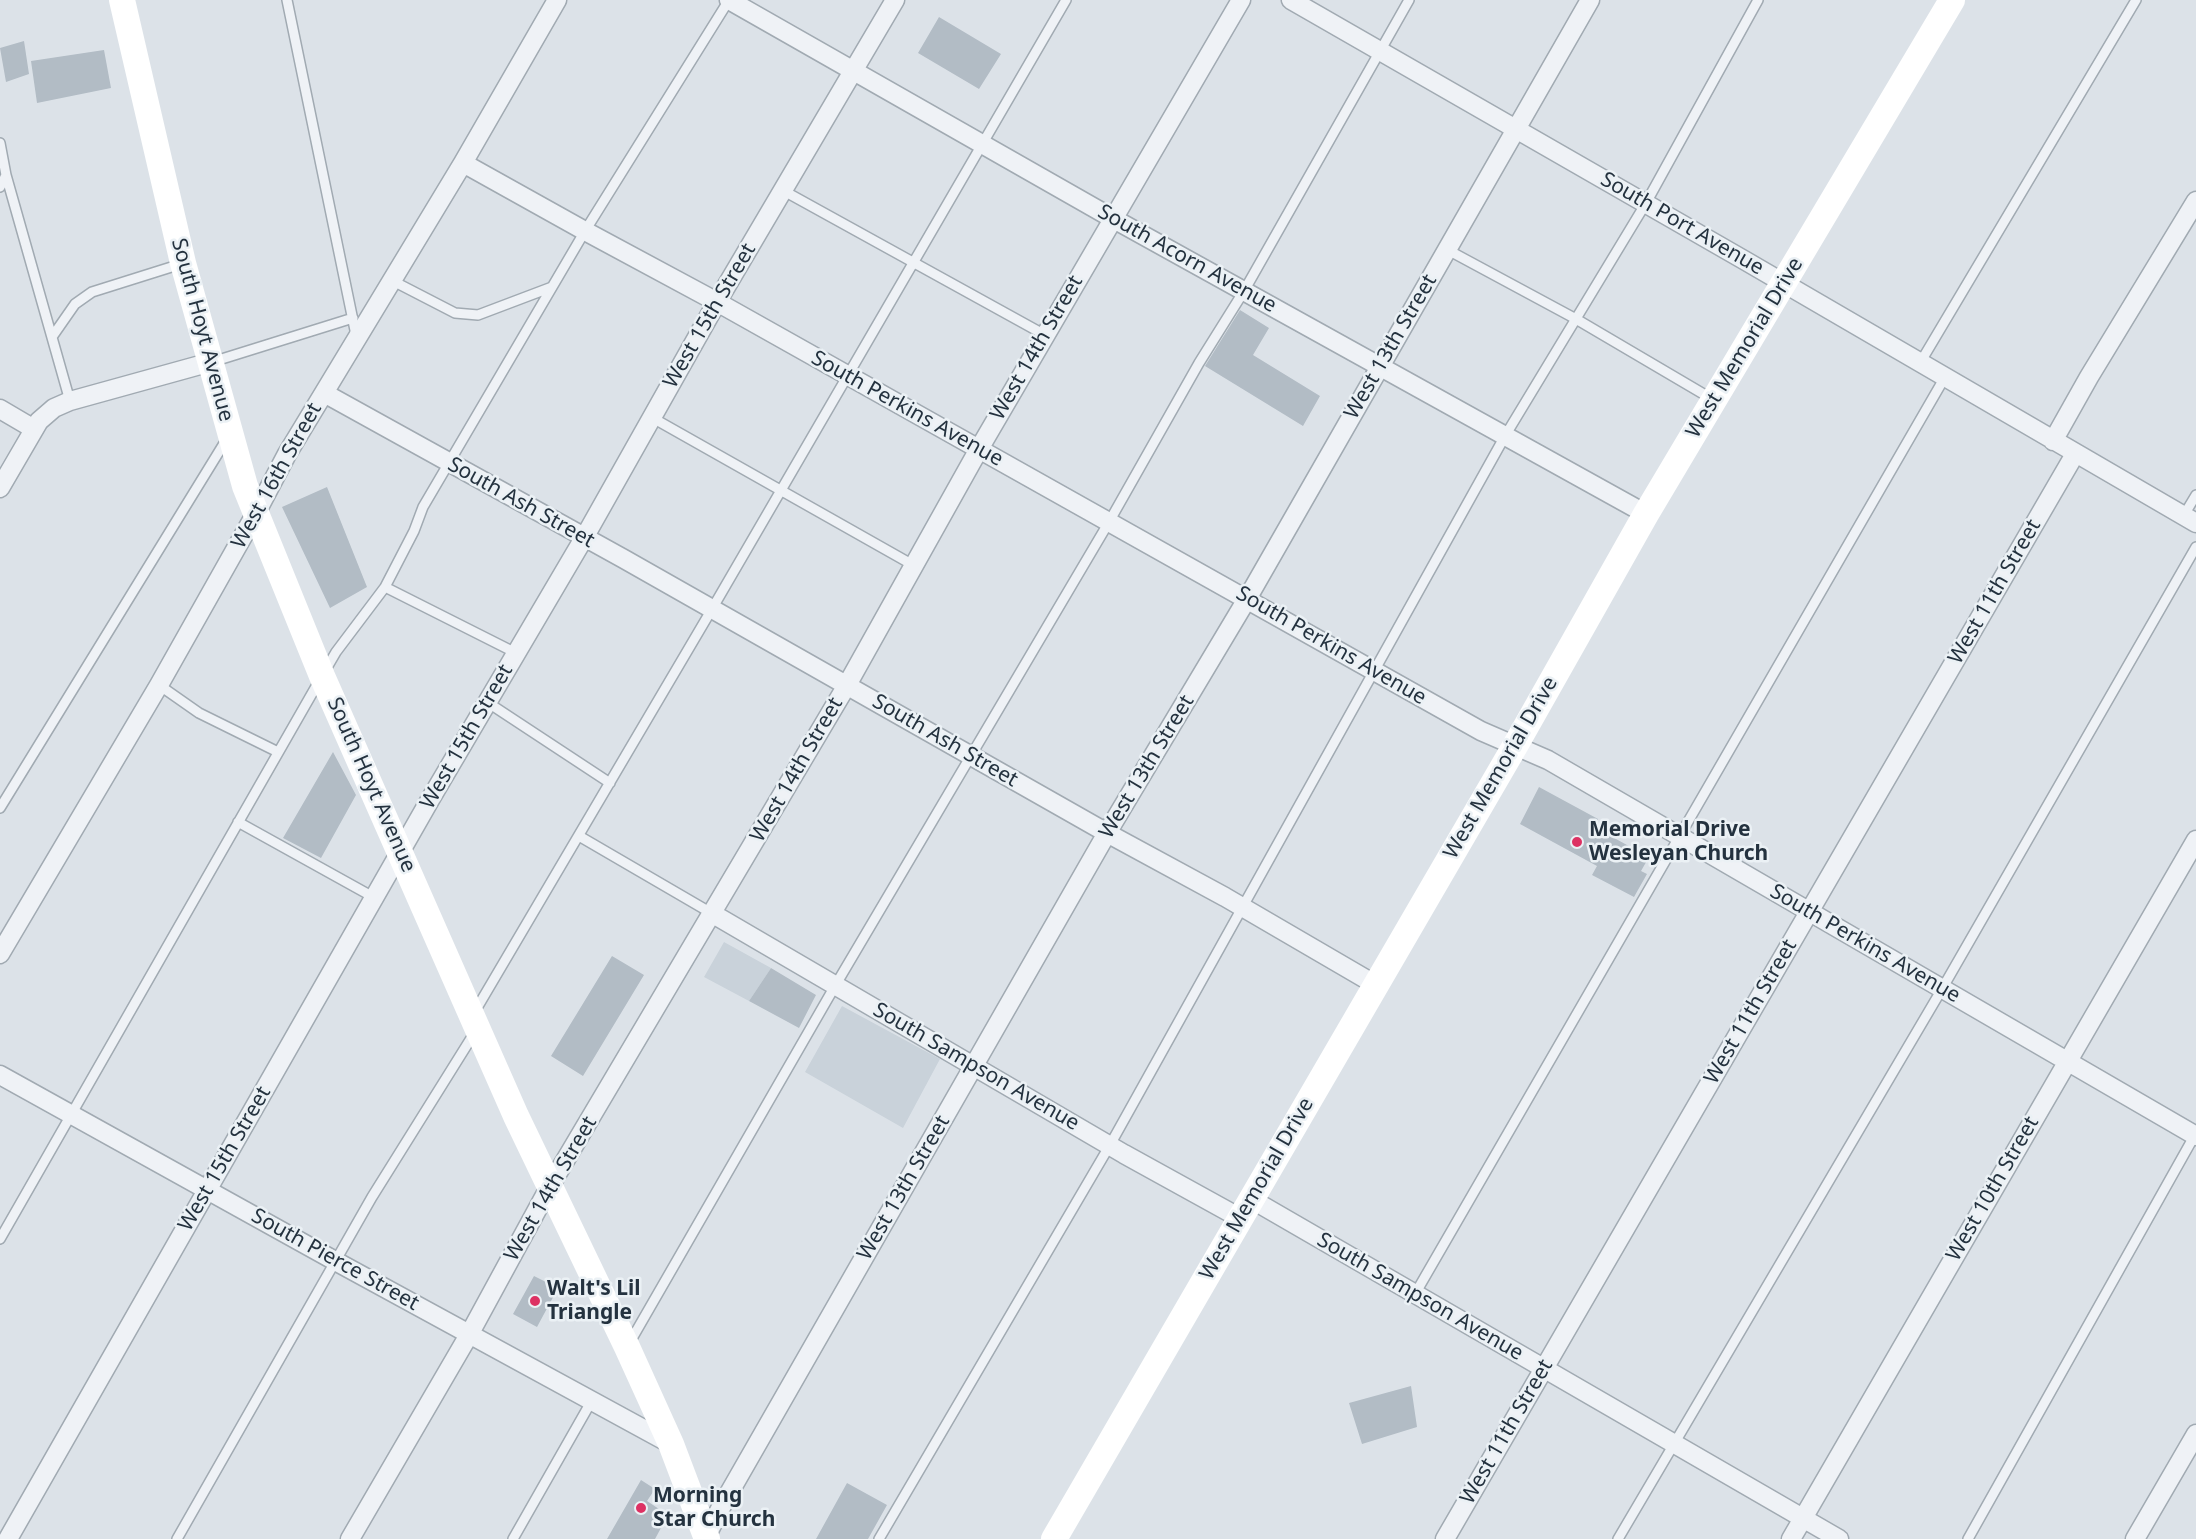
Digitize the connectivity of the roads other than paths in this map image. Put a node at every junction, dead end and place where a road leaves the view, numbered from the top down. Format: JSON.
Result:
{"nodes":[{"id":1,"x":122,"y":0,"type":"edge"},
{"id":2,"x":287,"y":0,"type":"edge"},
{"id":3,"x":557,"y":0,"type":"edge"},
{"id":4,"x":729,"y":0,"type":"edge"},
{"id":5,"x":895,"y":0,"type":"edge"},
{"id":6,"x":1066,"y":0,"type":"edge"},
{"id":7,"x":1241,"y":0,"type":"edge"},
{"id":8,"x":1291,"y":0,"type":"edge"},
{"id":9,"x":1409,"y":0,"type":"edge"},
{"id":10,"x":1590,"y":0,"type":"edge"},
{"id":11,"x":1758,"y":0,"type":"edge"},
{"id":12,"x":1952,"y":0,"type":"edge"},
{"id":13,"x":2136,"y":0,"type":"edge"},
{"id":14,"x":1379,"y":52,"type":"junction"},
{"id":15,"x":855,"y":70,"type":"junction"},
{"id":16,"x":1517,"y":130,"type":"junction"},
{"id":17,"x":0,"y":143,"type":"edge"},
{"id":18,"x":981,"y":143,"type":"junction"},
{"id":19,"x":463,"y":163,"type":"junction"},
{"id":20,"x":6,"y":175,"type":"junction"},
{"id":21,"x":0,"y":187,"type":"edge"},
{"id":22,"x":784,"y":191,"type":"junction"},
{"id":23,"x":2196,"y":201,"type":"edge"},
{"id":24,"x":1646,"y":203,"type":"junction"},
{"id":25,"x":1112,"y":218,"type":"junction"},
{"id":26,"x":585,"y":231,"type":"junction"},
{"id":27,"x":1446,"y":249,"type":"junction"},
{"id":28,"x":913,"y":262,"type":"junction"},
{"id":29,"x":183,"y":263,"type":"junction"},
{"id":30,"x":391,"y":280,"type":"junction"},
{"id":31,"x":1784,"y":284,"type":"junction"},
{"id":32,"x":552,"y":287,"type":"junction"},
{"id":33,"x":1244,"y":291,"type":"junction"},
{"id":34,"x":717,"y":302,"type":"junction"},
{"id":35,"x":353,"y":318,"type":"junction"},
{"id":36,"x":1576,"y":319,"type":"junction"},
{"id":37,"x":1045,"y":335,"type":"junction"},
{"id":38,"x":52,"y":337,"type":"junction"},
{"id":39,"x":357,"y":337,"type":"junction"},
{"id":40,"x":211,"y":362,"type":"junction"},
{"id":41,"x":1920,"y":363,"type":"junction"},
{"id":42,"x":1380,"y":365,"type":"junction"},
{"id":43,"x":848,"y":377,"type":"junction"},
{"id":44,"x":1945,"y":378,"type":"junction"},
{"id":45,"x":324,"y":393,"type":"junction"},
{"id":46,"x":1714,"y":400,"type":"junction"},
{"id":47,"x":70,"y":401,"type":"junction"},
{"id":48,"x":0,"y":409,"type":"edge"},
{"id":49,"x":651,"y":417,"type":"junction"},
{"id":50,"x":34,"y":429,"type":"junction"},
{"id":51,"x":230,"y":433,"type":"junction"},
{"id":52,"x":1505,"y":436,"type":"junction"},
{"id":53,"x":2054,"y":441,"type":"junction"},
{"id":54,"x":979,"y":449,"type":"junction"},
{"id":55,"x":2075,"y":454,"type":"junction"},
{"id":56,"x":449,"y":463,"type":"junction"},
{"id":57,"x":0,"y":488,"type":"edge"},
{"id":58,"x":782,"y":490,"type":"junction"},
{"id":59,"x":2196,"y":495,"type":"edge"},
{"id":60,"x":256,"y":513,"type":"junction"},
{"id":61,"x":1646,"y":514,"type":"junction"},
{"id":62,"x":2190,"y":519,"type":"edge"},
{"id":63,"x":1109,"y":522,"type":"junction"},
{"id":64,"x":584,"y":538,"type":"junction"},
{"id":65,"x":2196,"y":547,"type":"edge"},
{"id":66,"x":913,"y":565,"type":"junction"},
{"id":67,"x":385,"y":587,"type":"junction"},
{"id":68,"x":1247,"y":598,"type":"junction"},
{"id":69,"x":712,"y":609,"type":"junction"},
{"id":70,"x":516,"y":653,"type":"junction"},
{"id":71,"x":1373,"y":670,"type":"junction"},
{"id":72,"x":322,"y":676,"type":"junction"},
{"id":73,"x":159,"y":685,"type":"junction"},
{"id":74,"x":847,"y":685,"type":"junction"},
{"id":75,"x":487,"y":702,"type":"junction"},
{"id":76,"x":1515,"y":746,"type":"junction"},
{"id":77,"x":278,"y":753,"type":"junction"},
{"id":78,"x":971,"y":756,"type":"junction"},
{"id":79,"x":610,"y":783,"type":"junction"},
{"id":80,"x":0,"y":808,"type":"edge"},
{"id":81,"x":238,"y":822,"type":"junction"},
{"id":82,"x":1107,"y":833,"type":"junction"},
{"id":83,"x":579,"y":836,"type":"junction"},
{"id":84,"x":1679,"y":836,"type":"junction"},
{"id":85,"x":2196,"y":840,"type":"edge"},
{"id":86,"x":401,"y":852,"type":"junction"},
{"id":87,"x":375,"y":898,"type":"junction"},
{"id":88,"x":1243,"y":907,"type":"junction"},
{"id":89,"x":1809,"y":912,"type":"junction"},
{"id":90,"x":713,"y":914,"type":"junction"},
{"id":91,"x":0,"y":954,"type":"edge"},
{"id":92,"x":1376,"y":985,"type":"junction"},
{"id":93,"x":835,"y":986,"type":"junction"},
{"id":94,"x":1942,"y":989,"type":"junction"},
{"id":95,"x":475,"y":1022,"type":"junction"},
{"id":96,"x":2067,"y":1061,"type":"junction"},
{"id":97,"x":973,"y":1066,"type":"junction"},
{"id":98,"x":0,"y":1075,"type":"edge"},
{"id":99,"x":70,"y":1114,"type":"junction"},
{"id":100,"x":2196,"y":1134,"type":"edge"},
{"id":101,"x":1110,"y":1145,"type":"junction"},
{"id":102,"x":550,"y":1186,"type":"junction"},
{"id":103,"x":208,"y":1190,"type":"junction"},
{"id":104,"x":1246,"y":1208,"type":"junction"},
{"id":105,"x":0,"y":1239,"type":"edge"},
{"id":106,"x":337,"y":1262,"type":"junction"},
{"id":107,"x":1415,"y":1294,"type":"junction"},
{"id":108,"x":470,"y":1333,"type":"junction"},
{"id":109,"x":627,"y":1347,"type":"junction"},
{"id":110,"x":1544,"y":1369,"type":"junction"},
{"id":111,"x":591,"y":1402,"type":"junction"},
{"id":112,"x":2196,"y":1434,"type":"edge"},
{"id":113,"x":670,"y":1444,"type":"junction"},
{"id":114,"x":1674,"y":1444,"type":"junction"},
{"id":115,"x":1802,"y":1518,"type":"junction"},
{"id":116,"x":707,"y":1538,"type":"edge"},
{"id":117,"x":8,"y":1539,"type":"edge"},
{"id":118,"x":177,"y":1539,"type":"edge"},
{"id":119,"x":350,"y":1539,"type":"edge"},
{"id":120,"x":513,"y":1539,"type":"edge"},
{"id":121,"x":879,"y":1539,"type":"edge"},
{"id":122,"x":1054,"y":1539,"type":"edge"},
{"id":123,"x":1445,"y":1539,"type":"edge"},
{"id":124,"x":1618,"y":1539,"type":"edge"},
{"id":125,"x":1791,"y":1539,"type":"edge"},
{"id":126,"x":1839,"y":1539,"type":"edge"},
{"id":127,"x":1968,"y":1539,"type":"edge"},
{"id":128,"x":2135,"y":1539,"type":"edge"}],
"edges":[{"from":1,"to":29,"type":"main road","name":"South Hoyt Avenue"},
{"from":2,"to":35,"type":"lane"},
{"from":3,"to":19,"type":"street","name":"West 16th Street"},
{"from":4,"to":15,"type":"street","name":"South Acorn Avenue"},
{"from":4,"to":26,"type":"lane"},
{"from":5,"to":15,"type":"street","name":"West 15th Street"},
{"from":6,"to":18,"type":"lane"},
{"from":7,"to":25,"type":"street","name":"West 14th Street"},
{"from":8,"to":14,"type":"street","name":"South Port Avenue"},
{"from":9,"to":14,"type":"lane"},
{"from":10,"to":16,"type":"street","name":"West 13th Street"},
{"from":11,"to":24,"type":"lane"},
{"from":12,"to":31,"type":"main road","name":"West Memorial Drive"},
{"from":13,"to":41,"type":"lane"},
{"from":14,"to":16,"type":"street","name":"South Port Avenue"},
{"from":14,"to":33,"type":"lane"},
{"from":15,"to":18,"type":"street","name":"South Acorn Avenue"},
{"from":15,"to":22,"type":"street","name":"West 15th Street"},
{"from":16,"to":24,"type":"street","name":"South Port Avenue"},
{"from":16,"to":27,"type":"street","name":"West 13th Street"},
{"from":17,"to":20,"type":"lane"},
{"from":18,"to":25,"type":"street","name":"South Acorn Avenue"},
{"from":18,"to":28,"type":"lane"},
{"from":19,"to":26,"type":"street","name":"South Perkins Avenue"},
{"from":19,"to":30,"type":"street","name":"West 16th Street"},
{"from":20,"to":21,"type":"lane"},
{"from":20,"to":38,"type":"lane"},
{"from":22,"to":28,"type":"lane"},
{"from":22,"to":34,"type":"street","name":"West 15th Street"},
{"from":23,"to":53,"type":"street"},
{"from":24,"to":31,"type":"street","name":"South Port Avenue"},
{"from":24,"to":36,"type":"lane"},
{"from":25,"to":33,"type":"street","name":"South Acorn Avenue"},
{"from":25,"to":37,"type":"street","name":"West 14th Street"},
{"from":26,"to":32,"type":"lane"},
{"from":26,"to":34,"type":"street","name":"South Perkins Avenue"},
{"from":27,"to":36,"type":"lane"},
{"from":27,"to":42,"type":"street","name":"West 13th Street"},
{"from":28,"to":37,"type":"lane"},
{"from":28,"to":43,"type":"lane"},
{"from":29,"to":38,"type":"lane"},
{"from":29,"to":40,"type":"main road","name":"South Hoyt Avenue"},
{"from":30,"to":32,"type":"lane"},
{"from":30,"to":39,"type":"street","name":"West 16th Street"},
{"from":31,"to":41,"type":"street","name":"South Port Avenue"},
{"from":31,"to":46,"type":"main road","name":"West Memorial Drive"},
{"from":32,"to":56,"type":"lane"},
{"from":33,"to":42,"type":"street","name":"South Acorn Avenue"},
{"from":33,"to":63,"type":"lane"},
{"from":34,"to":43,"type":"street","name":"South Perkins Avenue"},
{"from":34,"to":49,"type":"street","name":"West 15th Street"},
{"from":35,"to":39,"type":"lane"},
{"from":35,"to":40,"type":"lane"},
{"from":36,"to":46,"type":"lane"},
{"from":36,"to":52,"type":"lane"},
{"from":37,"to":54,"type":"street","name":"West 14th Street"},
{"from":38,"to":47,"type":"lane"},
{"from":39,"to":45,"type":"street","name":"West 16th Street"},
{"from":40,"to":47,"type":"street"},
{"from":40,"to":51,"type":"main road","name":"South Hoyt Avenue"},
{"from":41,"to":44,"type":"street","name":"South Port Avenue"},
{"from":42,"to":52,"type":"street","name":"South Acorn Avenue"},
{"from":42,"to":68,"type":"street","name":"West 13th Street"},
{"from":43,"to":54,"type":"street","name":"South Perkins Avenue"},
{"from":43,"to":58,"type":"lane"},
{"from":44,"to":53,"type":"street","name":"South Port Avenue"},
{"from":44,"to":84,"type":"lane"},
{"from":45,"to":56,"type":"street","name":"South Ash Street"},
{"from":45,"to":60,"type":"street","name":"West 16th Street"},
{"from":46,"to":61,"type":"main road","name":"West Memorial Drive"},
{"from":47,"to":50,"type":"street"},
{"from":48,"to":50,"type":"street"},
{"from":49,"to":58,"type":"lane"},
{"from":49,"to":64,"type":"street","name":"West 15th Street"},
{"from":50,"to":57,"type":"street"},
{"from":51,"to":60,"type":"main road","name":"South Hoyt Avenue"},
{"from":51,"to":80,"type":"lane"},
{"from":52,"to":61,"type":"street","name":"South Acorn Avenue"},
{"from":52,"to":71,"type":"lane"},
{"from":53,"to":55,"type":"street","name":"South Port Avenue"},
{"from":54,"to":63,"type":"street","name":"South Perkins Avenue"},
{"from":54,"to":66,"type":"street","name":"West 14th Street"},
{"from":55,"to":62,"type":"street","name":"South Port Avenue"},
{"from":55,"to":89,"type":"street","name":"West 11th Street"},
{"from":56,"to":64,"type":"street","name":"South Ash Street"},
{"from":56,"to":67,"type":"lane"},
{"from":58,"to":66,"type":"lane"},
{"from":58,"to":69,"type":"lane"},
{"from":59,"to":62,"type":"lane"},
{"from":60,"to":72,"type":"main road","name":"South Hoyt Avenue"},
{"from":60,"to":73,"type":"street","name":"West 16th Street"},
{"from":61,"to":76,"type":"main road","name":"West Memorial Drive"},
{"from":63,"to":68,"type":"street","name":"South Perkins Avenue"},
{"from":63,"to":78,"type":"lane"},
{"from":64,"to":69,"type":"street","name":"South Ash Street"},
{"from":64,"to":70,"type":"street","name":"West 15th Street"},
{"from":65,"to":94,"type":"lane"},
{"from":66,"to":74,"type":"street","name":"West 14th Street"},
{"from":67,"to":70,"type":"lane"},
{"from":67,"to":72,"type":"lane"},
{"from":68,"to":71,"type":"street","name":"South Perkins Avenue"},
{"from":68,"to":82,"type":"street","name":"West 13th Street"},
{"from":69,"to":74,"type":"street","name":"South Ash Street"},
{"from":69,"to":79,"type":"lane"},
{"from":70,"to":75,"type":"street","name":"West 15th Street"},
{"from":71,"to":76,"type":"street","name":"South Perkins Avenue"},
{"from":71,"to":88,"type":"lane"},
{"from":72,"to":77,"type":"lane"},
{"from":72,"to":86,"type":"main road","name":"South Hoyt Avenue"},
{"from":73,"to":77,"type":"lane"},
{"from":73,"to":91,"type":"street","name":"West 16th Street"},
{"from":74,"to":78,"type":"street","name":"South Ash Street"},
{"from":74,"to":90,"type":"street","name":"West 14th Street"},
{"from":75,"to":79,"type":"lane"},
{"from":75,"to":86,"type":"street","name":"West 15th Street"},
{"from":76,"to":84,"type":"street","name":"South Perkins Avenue"},
{"from":76,"to":92,"type":"main road","name":"West Memorial Drive"},
{"from":77,"to":81,"type":"lane"},
{"from":78,"to":82,"type":"street","name":"South Ash Street"},
{"from":78,"to":93,"type":"lane"},
{"from":79,"to":83,"type":"lane"},
{"from":81,"to":87,"type":"lane"},
{"from":81,"to":99,"type":"lane"},
{"from":82,"to":88,"type":"street","name":"South Ash Street"},
{"from":82,"to":97,"type":"street","name":"West 13th Street"},
{"from":83,"to":90,"type":"lane"},
{"from":83,"to":95,"type":"lane"},
{"from":84,"to":89,"type":"street","name":"South Perkins Avenue"},
{"from":84,"to":107,"type":"lane"},
{"from":85,"to":96,"type":"street","name":"West 10th Street"},
{"from":86,"to":87,"type":"street","name":"West 15th Street"},
{"from":86,"to":95,"type":"main road","name":"South Hoyt Avenue"},
{"from":87,"to":103,"type":"street","name":"West 15th Street"},
{"from":88,"to":92,"type":"street","name":"South Ash Street"},
{"from":88,"to":101,"type":"lane"},
{"from":89,"to":94,"type":"street","name":"South Perkins Avenue"},
{"from":89,"to":110,"type":"street","name":"West 11th Street"},
{"from":90,"to":93,"type":"street","name":"South Sampson Avenue"},
{"from":90,"to":102,"type":"street","name":"West 14th Street"},
{"from":92,"to":104,"type":"main road","name":"West Memorial Drive"},
{"from":93,"to":97,"type":"street","name":"South Sampson Avenue"},
{"from":93,"to":109,"type":"lane"},
{"from":94,"to":96,"type":"street","name":"South Perkins Avenue"},
{"from":94,"to":114,"type":"lane"},
{"from":95,"to":102,"type":"main road","name":"South Hoyt Avenue"},
{"from":95,"to":106,"type":"lane"},
{"from":96,"to":100,"type":"street","name":"South Perkins Avenue"},
{"from":96,"to":115,"type":"street","name":"West 10th Street"},
{"from":97,"to":101,"type":"street","name":"South Sampson Avenue"},
{"from":97,"to":116,"type":"street","name":"West 13th Street"},
{"from":98,"to":99,"type":"street","name":"South Pierce Street"},
{"from":99,"to":103,"type":"street","name":"South Pierce Street"},
{"from":99,"to":105,"type":"lane"},
{"from":100,"to":127,"type":"lane"},
{"from":101,"to":104,"type":"street","name":"South Sampson Avenue"},
{"from":101,"to":121,"type":"lane"},
{"from":102,"to":108,"type":"street","name":"West 14th Street"},
{"from":102,"to":109,"type":"main road","name":"South Hoyt Avenue"},
{"from":103,"to":106,"type":"street","name":"South Pierce Street"},
{"from":103,"to":117,"type":"street","name":"West 15th Street"},
{"from":104,"to":107,"type":"street","name":"South Sampson Avenue"},
{"from":104,"to":122,"type":"main road","name":"West Memorial Drive"},
{"from":106,"to":108,"type":"street","name":"South Pierce Street"},
{"from":106,"to":118,"type":"lane"},
{"from":107,"to":110,"type":"street","name":"South Sampson Avenue"},
{"from":108,"to":111,"type":"street","name":"South Pierce Street"},
{"from":108,"to":119,"type":"street","name":"West 14th Street"},
{"from":109,"to":113,"type":"main road","name":"South Hoyt Avenue"},
{"from":110,"to":114,"type":"street","name":"South Sampson Avenue"},
{"from":110,"to":123,"type":"street","name":"West 11th Street"},
{"from":111,"to":113,"type":"street","name":"South Pierce Street"},
{"from":111,"to":120,"type":"lane"},
{"from":112,"to":128,"type":"street"},
{"from":113,"to":116,"type":"main road","name":"South Hoyt Avenue"},
{"from":114,"to":115,"type":"street","name":"South Sampson Avenue"},
{"from":114,"to":124,"type":"lane"},
{"from":115,"to":125,"type":"street","name":"West 10th Street"},
{"from":115,"to":126,"type":"street","name":"South Sampson Avenue"}]}
